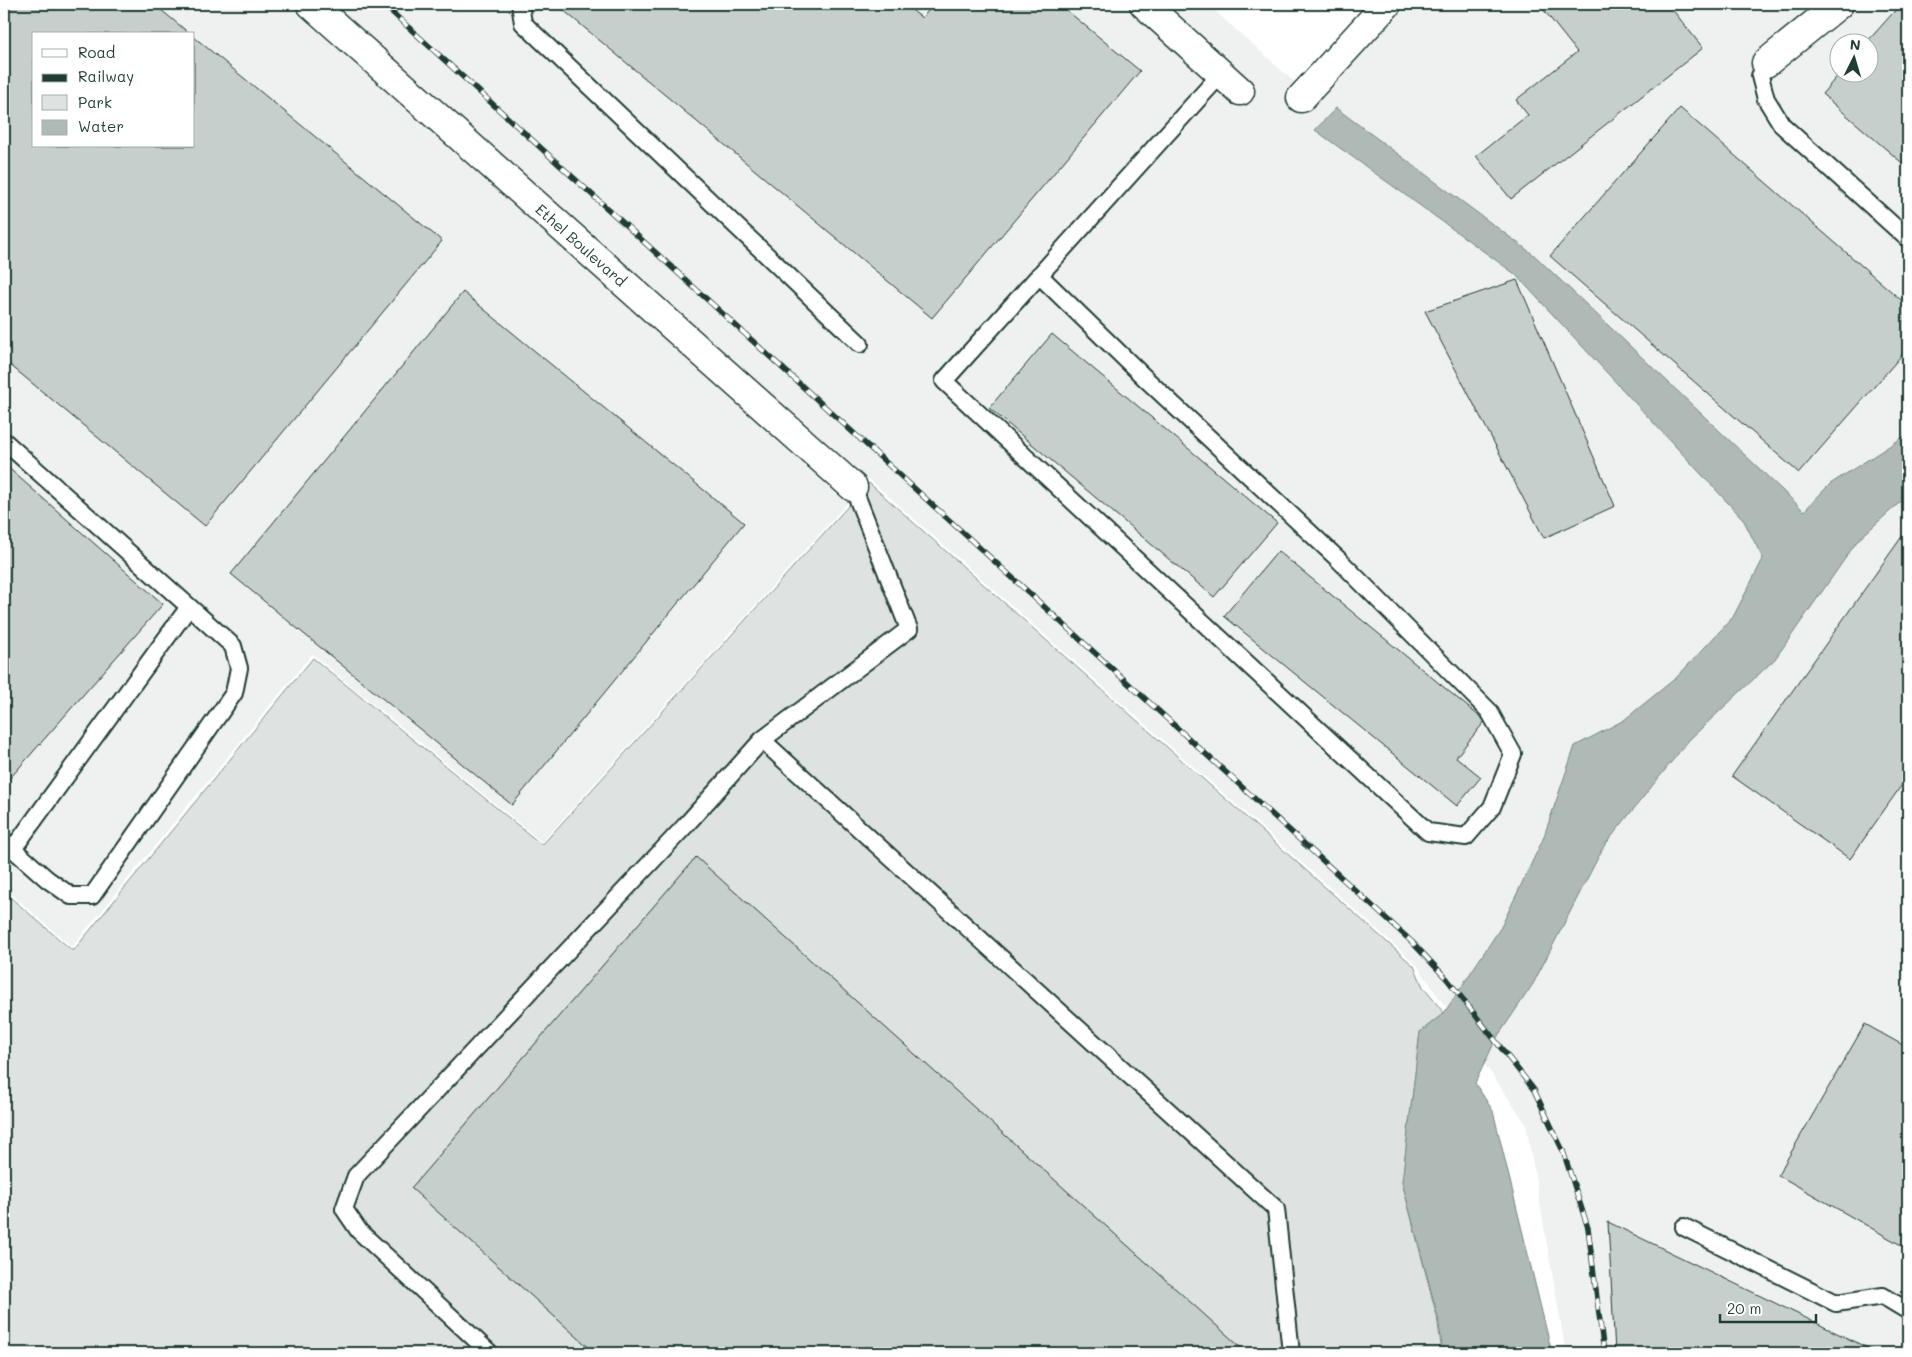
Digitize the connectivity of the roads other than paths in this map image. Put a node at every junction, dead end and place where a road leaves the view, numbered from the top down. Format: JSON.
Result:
{"nodes":[{"id":1,"x":311,"y":4,"type":"edge"},
{"id":2,"x":520,"y":4,"type":"edge"},
{"id":3,"x":1144,"y":4,"type":"edge"},
{"id":4,"x":1387,"y":4,"type":"edge"},
{"id":5,"x":1839,"y":4,"type":"edge"},
{"id":6,"x":1766,"y":63,"type":"joint"},
{"id":7,"x":1230,"y":83,"type":"joint"},
{"id":8,"x":1301,"y":98,"type":"dead end"},
{"id":9,"x":1908,"y":239,"type":"edge"},
{"id":10,"x":1039,"y":276,"type":"junction"},
{"id":11,"x":860,"y":344,"type":"dead end"},
{"id":12,"x":4,"y":441,"type":"edge"},
{"id":13,"x":853,"y":488,"type":"joint"},
{"id":14,"x":189,"y":607,"type":"junction"},
{"id":15,"x":762,"y":740,"type":"junction"},
{"id":16,"x":8,"y":845,"type":"edge"},
{"id":17,"x":1684,"y":1228,"type":"dead end"},
{"id":18,"x":1908,"y":1311,"type":"edge"},
{"id":19,"x":490,"y":1353,"type":"edge"},
{"id":20,"x":1291,"y":1353,"type":"edge"}],
"edges":[{"from":1,"to":13,"type":"street","name":"Ethel Boulevard"},
{"from":2,"to":11,"type":"lane"},
{"from":3,"to":7,"type":"street"},
{"from":4,"to":8,"type":"street"},
{"from":5,"to":6,"type":"street"},
{"from":6,"to":9,"type":"lane"},
{"from":7,"to":10,"type":"lane"},
{"from":10,"to":10,"type":"lane"},
{"from":12,"to":14,"type":"lane"},
{"from":13,"to":15,"type":"lane"},
{"from":14,"to":16,"type":"lane"},
{"from":14,"to":16,"type":"lane"},
{"from":15,"to":19,"type":"lane"},
{"from":15,"to":20,"type":"lane"},
{"from":17,"to":18,"type":"lane"}]}
